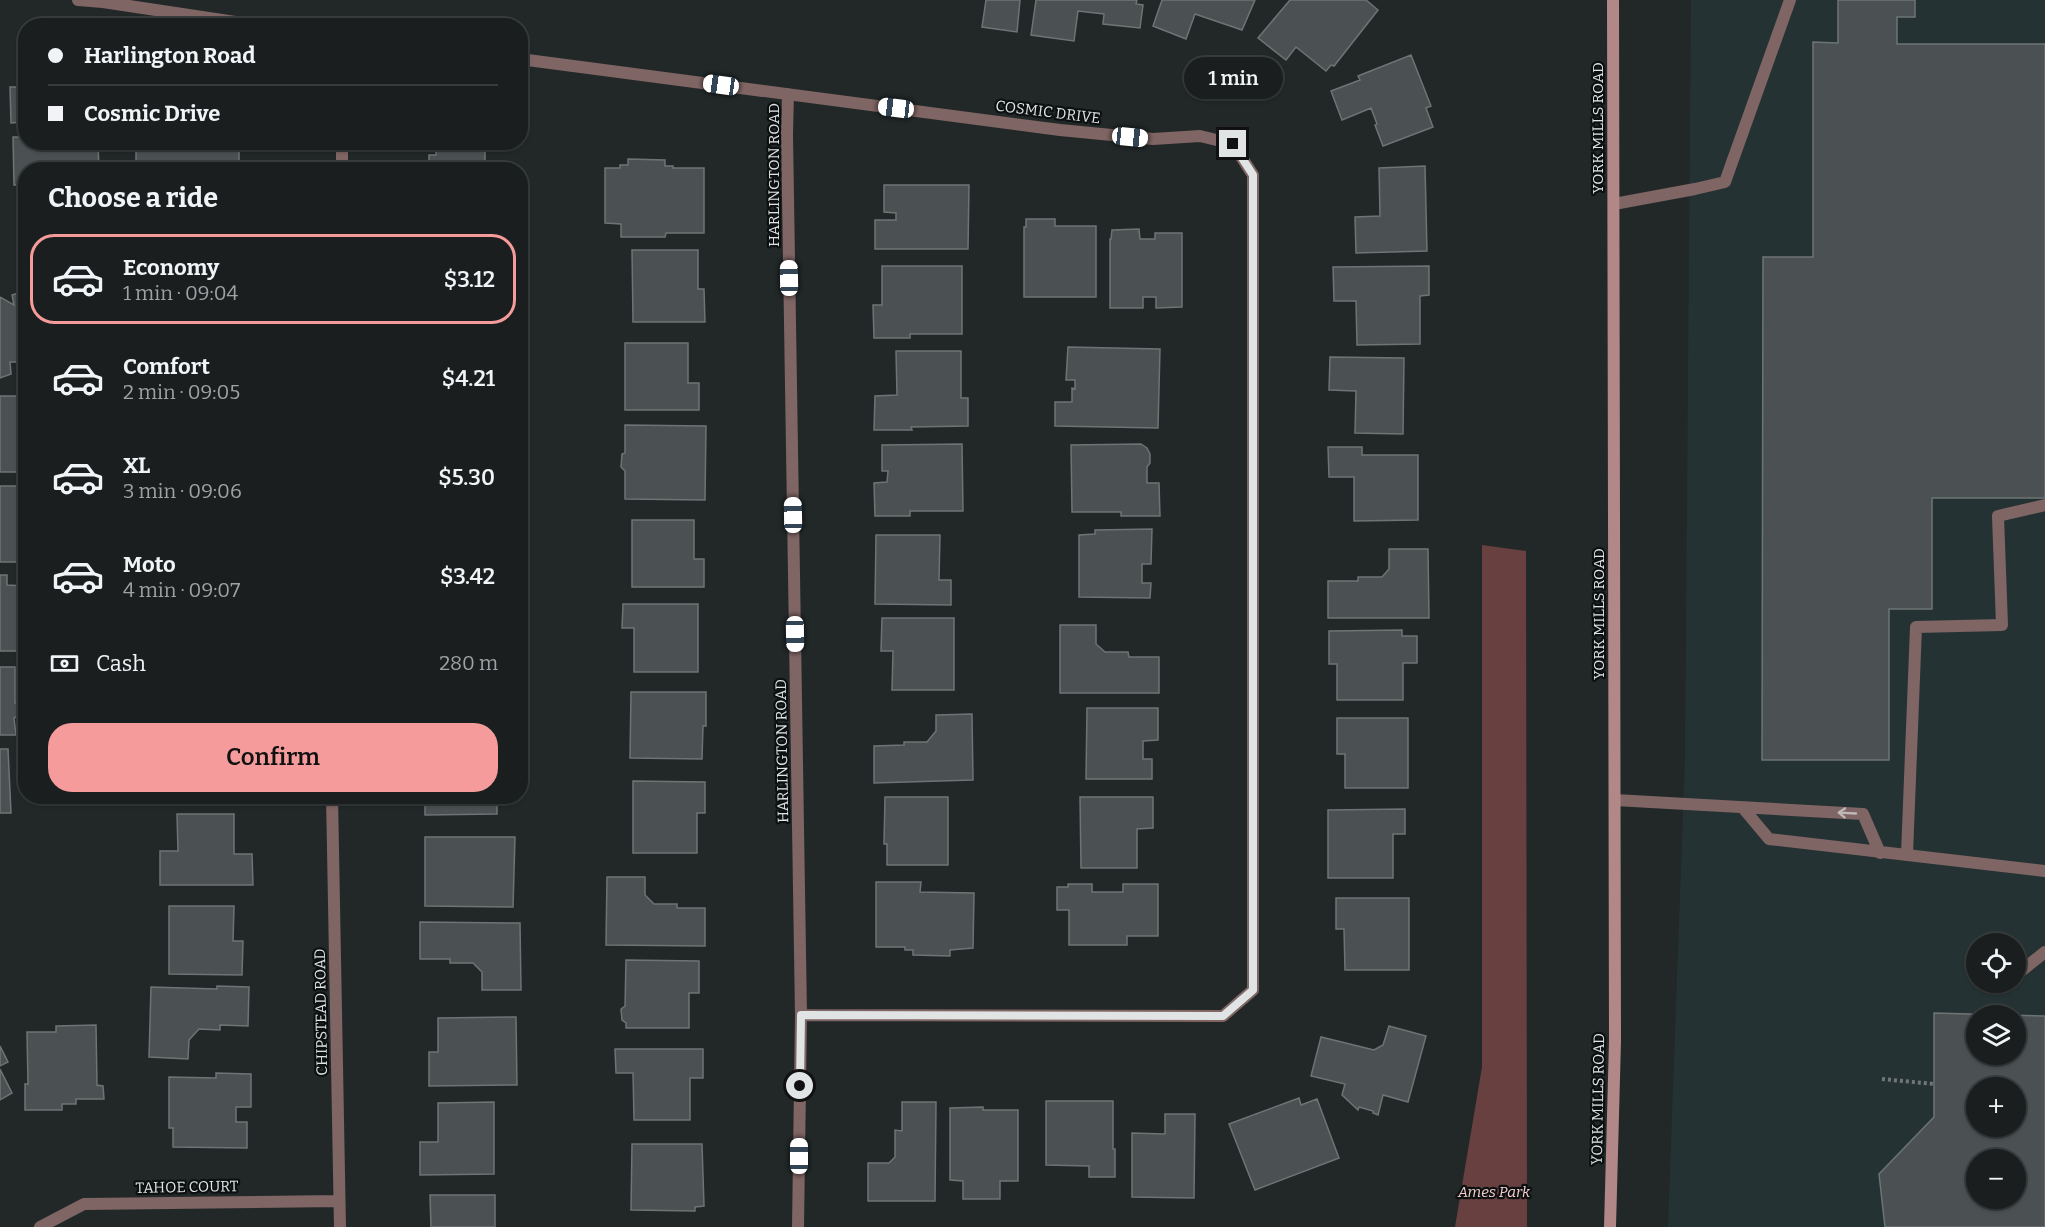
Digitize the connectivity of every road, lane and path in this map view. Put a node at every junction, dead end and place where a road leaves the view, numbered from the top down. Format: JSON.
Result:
{"nodes":[{"id":1,"x":78,"y":0,"type":"edge"},
{"id":2,"x":1613,"y":0,"type":"edge"},
{"id":3,"x":1790,"y":0,"type":"edge"},
{"id":4,"x":209,"y":18,"type":"edge"},
{"id":5,"x":528,"y":60,"type":"edge"},
{"id":6,"x":788,"y":94,"type":"junction"},
{"id":7,"x":1614,"y":204,"type":"junction"},
{"id":8,"x":2045,"y":505,"type":"edge"},
{"id":9,"x":1615,"y":800,"type":"junction"},
{"id":10,"x":332,"y":804,"type":"edge"},
{"id":11,"x":1743,"y":808,"type":"junction"},
{"id":12,"x":1880,"y":853,"type":"junction"},
{"id":13,"x":1907,"y":854,"type":"junction"},
{"id":14,"x":2045,"y":871,"type":"edge"},
{"id":15,"x":2045,"y":952,"type":"edge"},
{"id":16,"x":2026,"y":967,"type":"edge"},
{"id":17,"x":801,"y":1015,"type":"junction"},
{"id":18,"x":1882,"y":1079,"type":"dead end"},
{"id":19,"x":1934,"y":1084,"type":"dead end"},
{"id":20,"x":339,"y":1201,"type":"junction"},
{"id":21,"x":40,"y":1227,"type":"edge"},
{"id":22,"x":340,"y":1227,"type":"edge"},
{"id":23,"x":798,"y":1227,"type":"edge"},
{"id":24,"x":1610,"y":1227,"type":"edge"}],
"edges":[{"from":1,"to":4,"type":"street"},
{"from":2,"to":7,"type":"main road","name":"YORK MILLS ROAD"},
{"from":3,"to":7,"type":"street"},
{"from":5,"to":6,"type":"street","name":"COSMIC DRIVE"},
{"from":6,"to":17,"type":"street","name":"HARLINGTON ROAD"},
{"from":6,"to":17,"type":"street","name":"COSMIC DRIVE"},
{"from":7,"to":9,"type":"main road","name":"YORK MILLS ROAD"},
{"from":8,"to":13,"type":"street"},
{"from":9,"to":11,"type":"street"},
{"from":9,"to":24,"type":"main road","name":"YORK MILLS ROAD"},
{"from":10,"to":20,"type":"street","name":"CHIPSTEAD ROAD"},
{"from":11,"to":12,"type":"street"},
{"from":12,"to":11,"type":"street","one_way":true},
{"from":12,"to":13,"type":"street"},
{"from":13,"to":14,"type":"street"},
{"from":15,"to":16,"type":"street"},
{"from":17,"to":23,"type":"street","name":"HARLINGTON ROAD"},
{"from":18,"to":19,"type":"path"},
{"from":20,"to":21,"type":"street","name":"TAHOE COURT"},
{"from":20,"to":22,"type":"street","name":"CHIPSTEAD ROAD"}]}
